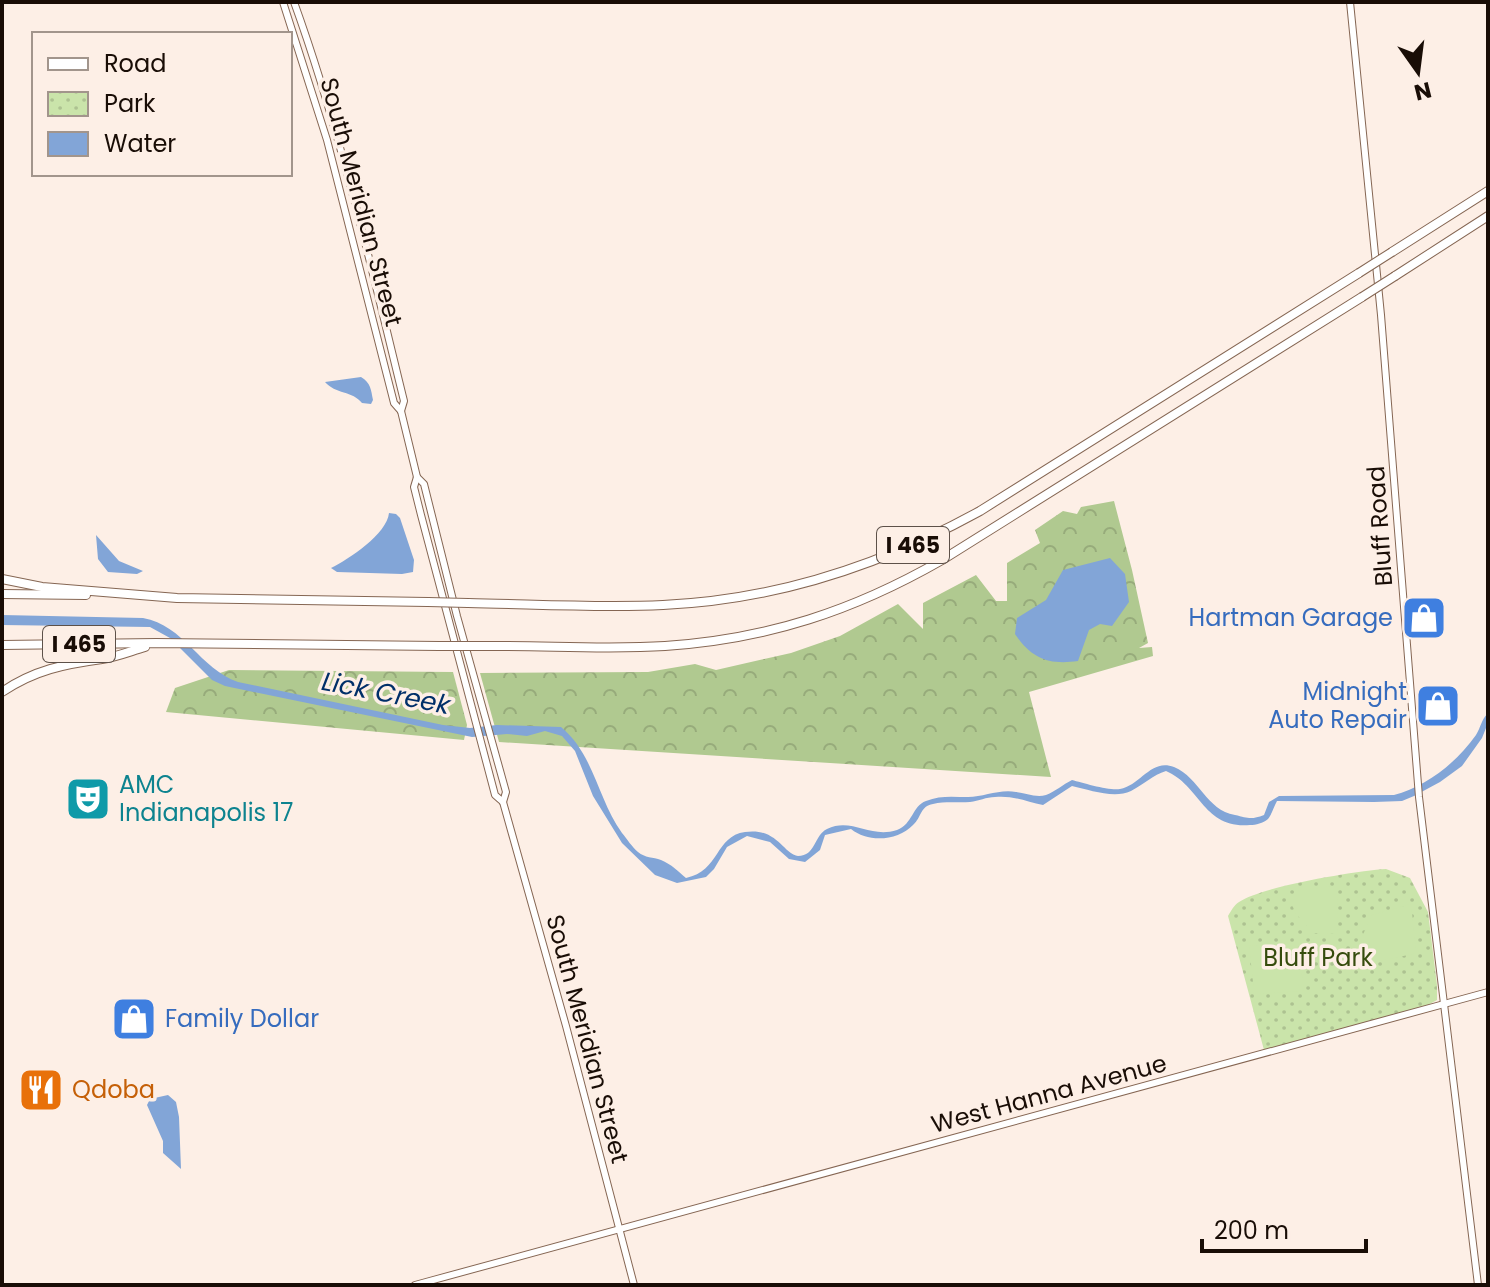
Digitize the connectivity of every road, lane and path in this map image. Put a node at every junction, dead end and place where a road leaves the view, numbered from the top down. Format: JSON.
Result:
{"nodes":[{"id":1,"x":283,"y":2,"type":"edge"},
{"id":2,"x":296,"y":2,"type":"edge"},
{"id":3,"x":1350,"y":2,"type":"edge"},
{"id":4,"x":1488,"y":191,"type":"edge"},
{"id":5,"x":1488,"y":216,"type":"edge"},
{"id":6,"x":401,"y":411,"type":"junction"},
{"id":7,"x":417,"y":477,"type":"junction"},
{"id":8,"x":2,"y":579,"type":"edge"},
{"id":9,"x":2,"y":594,"type":"edge"},
{"id":10,"x":151,"y":596,"type":"junction"},
{"id":11,"x":156,"y":643,"type":"junction"},
{"id":12,"x":2,"y":645,"type":"edge"},
{"id":13,"x":2,"y":692,"type":"edge"},
{"id":14,"x":503,"y":802,"type":"junction"},
{"id":15,"x":1488,"y":992,"type":"edge"},
{"id":16,"x":1443,"y":1005,"type":"junction"},
{"id":17,"x":619,"y":1231,"type":"junction"},
{"id":18,"x":415,"y":1285,"type":"edge"},
{"id":19,"x":634,"y":1285,"type":"edge"},
{"id":20,"x":1478,"y":1285,"type":"edge"}],
"edges":[{"from":1,"to":6,"type":"main road","name":"South Meridian Street"},
{"from":2,"to":6,"type":"main road","name":"South Meridian Street"},
{"from":3,"to":16,"type":"main road","name":"Bluff Road"},
{"from":4,"to":10,"type":"highway","number":"I 465","bridge":true},
{"from":5,"to":11,"type":"highway","number":"I 465","bridge":true},
{"from":6,"to":7,"type":"main road","name":"South Meridian Street"},
{"from":7,"to":14,"type":"main road","name":"South Meridian Street"},
{"from":7,"to":14,"type":"main road","name":"South Meridian Street"},
{"from":8,"to":10,"type":"highway"},
{"from":9,"to":10,"type":"highway","number":"I 465"},
{"from":11,"to":12,"type":"highway","number":"I 465"},
{"from":11,"to":13,"type":"highway"},
{"from":14,"to":17,"type":"main road","name":"South Meridian Street"},
{"from":15,"to":16,"type":"main road","name":"West Hanna Avenue"},
{"from":16,"to":17,"type":"main road","name":"West Hanna Avenue"},
{"from":16,"to":20,"type":"main road","name":"Bluff Road"},
{"from":17,"to":18,"type":"main road","name":"West Hanna Avenue"},
{"from":17,"to":19,"type":"main road","name":"South Meridian Street"}]}
